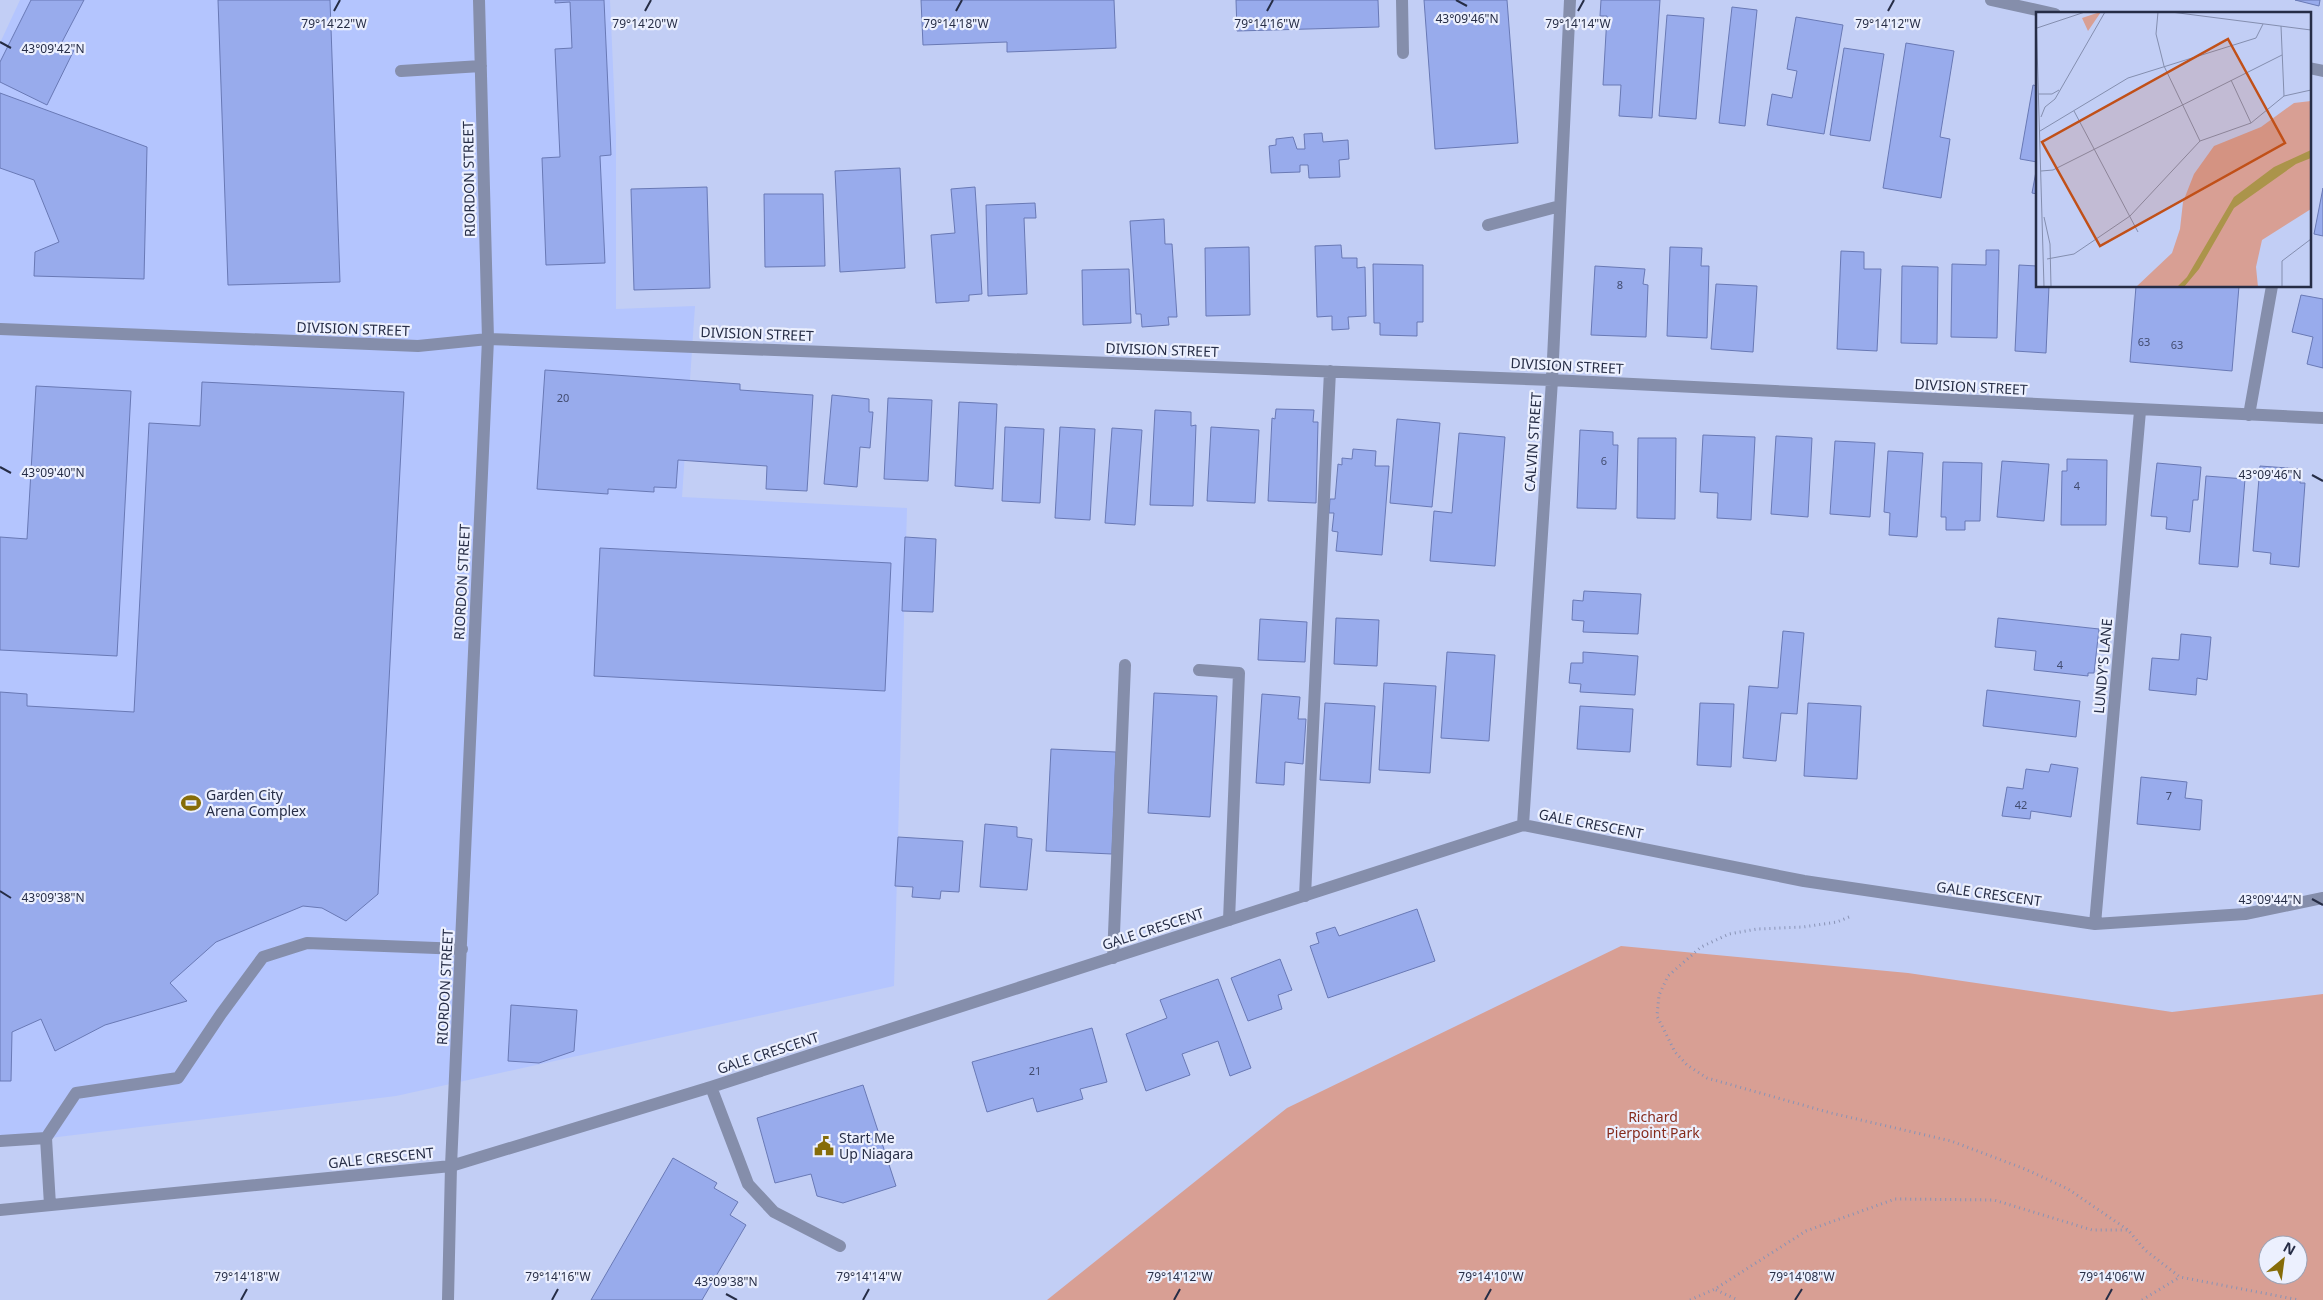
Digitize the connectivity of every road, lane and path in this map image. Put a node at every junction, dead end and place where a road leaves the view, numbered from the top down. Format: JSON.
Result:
{"nodes":[{"id":1,"x":480,"y":0,"type":"edge"},
{"id":2,"x":1402,"y":0,"type":"edge"},
{"id":3,"x":1570,"y":0,"type":"edge"},
{"id":4,"x":1991,"y":0,"type":"edge"},
{"id":5,"x":2046,"y":12,"type":"edge"},
{"id":6,"x":1404,"y":53,"type":"dead end"},
{"id":7,"x":481,"y":66,"type":"junction"},
{"id":8,"x":2310,"y":70,"type":"edge"},
{"id":9,"x":401,"y":71,"type":"dead end"},
{"id":10,"x":2323,"y":71,"type":"edge"},
{"id":11,"x":1560,"y":206,"type":"junction"},
{"id":12,"x":1488,"y":226,"type":"dead end"},
{"id":13,"x":2272,"y":288,"type":"edge"},
{"id":14,"x":0,"y":329,"type":"edge"},
{"id":15,"x":488,"y":339,"type":"junction"},
{"id":16,"x":1330,"y":371,"type":"junction"},
{"id":17,"x":1552,"y":380,"type":"junction"},
{"id":18,"x":2140,"y":411,"type":"junction"},
{"id":19,"x":2249,"y":415,"type":"junction"},
{"id":20,"x":2323,"y":418,"type":"edge"},
{"id":21,"x":1125,"y":665,"type":"dead end"},
{"id":22,"x":1199,"y":670,"type":"dead end"},
{"id":23,"x":1524,"y":825,"type":"junction"},
{"id":24,"x":1305,"y":896,"type":"junction"},
{"id":25,"x":2323,"y":898,"type":"edge"},
{"id":26,"x":1229,"y":920,"type":"junction"},
{"id":27,"x":2095,"y":924,"type":"junction"},
{"id":28,"x":1803,"y":927,"type":"dead end"},
{"id":29,"x":462,"y":949,"type":"junction"},
{"id":30,"x":1113,"y":958,"type":"junction"},
{"id":31,"x":711,"y":1088,"type":"junction"},
{"id":32,"x":46,"y":1138,"type":"junction"},
{"id":33,"x":0,"y":1141,"type":"edge"},
{"id":34,"x":451,"y":1166,"type":"junction"},
{"id":35,"x":50,"y":1205,"type":"junction"},
{"id":36,"x":0,"y":1210,"type":"edge"},
{"id":37,"x":2128,"y":1230,"type":"junction"},
{"id":38,"x":840,"y":1246,"type":"dead end"},
{"id":39,"x":2180,"y":1277,"type":"junction"},
{"id":40,"x":1716,"y":1290,"type":"junction"},
{"id":41,"x":448,"y":1300,"type":"edge"},
{"id":42,"x":1690,"y":1300,"type":"edge"},
{"id":43,"x":1738,"y":1300,"type":"edge"},
{"id":44,"x":2142,"y":1300,"type":"edge"},
{"id":45,"x":2299,"y":1300,"type":"edge"}],
"edges":[{"from":1,"to":7,"type":"street","name":"RIORDON STREET"},
{"from":2,"to":6,"type":"street"},
{"from":3,"to":11,"type":"street","name":"CALVIN STREET"},
{"from":4,"to":5,"type":"street"},
{"from":7,"to":9,"type":"street"},
{"from":7,"to":15,"type":"street","name":"RIORDON STREET"},
{"from":8,"to":10,"type":"street"},
{"from":11,"to":12,"type":"street"},
{"from":11,"to":17,"type":"street","name":"CALVIN STREET"},
{"from":13,"to":19,"type":"street"},
{"from":14,"to":15,"type":"street","name":"DIVISION STREET"},
{"from":15,"to":16,"type":"street","name":"DIVISION STREET"},
{"from":15,"to":29,"type":"street","name":"RIORDON STREET"},
{"from":16,"to":17,"type":"street","name":"DIVISION STREET"},
{"from":16,"to":24,"type":"street"},
{"from":17,"to":18,"type":"street","name":"DIVISION STREET"},
{"from":17,"to":23,"type":"street","name":"CALVIN STREET"},
{"from":18,"to":19,"type":"street","name":"DIVISION STREET"},
{"from":18,"to":27,"type":"street","name":"LUNDY'S LANE"},
{"from":19,"to":20,"type":"street","name":"DIVISION STREET"},
{"from":21,"to":30,"type":"street"},
{"from":22,"to":26,"type":"street"},
{"from":23,"to":24,"type":"street","name":"GALE CRESCENT"},
{"from":23,"to":27,"type":"street","name":"GALE CRESCENT"},
{"from":24,"to":26,"type":"street","name":"GALE CRESCENT"},
{"from":25,"to":27,"type":"street","name":"GALE CRESCENT"},
{"from":26,"to":30,"type":"street","name":"GALE CRESCENT"},
{"from":28,"to":37,"type":"path"},
{"from":29,"to":32,"type":"street"},
{"from":29,"to":34,"type":"street","name":"RIORDON STREET"},
{"from":30,"to":31,"type":"street","name":"GALE CRESCENT"},
{"from":31,"to":34,"type":"street","name":"GALE CRESCENT"},
{"from":31,"to":38,"type":"street"},
{"from":32,"to":33,"type":"street"},
{"from":32,"to":35,"type":"street"},
{"from":34,"to":35,"type":"street","name":"GALE CRESCENT"},
{"from":34,"to":41,"type":"street","name":"RIORDON STREET"},
{"from":35,"to":36,"type":"street","name":"GALE CRESCENT"},
{"from":37,"to":39,"type":"path"},
{"from":37,"to":40,"type":"path"},
{"from":39,"to":44,"type":"path"},
{"from":39,"to":45,"type":"path"},
{"from":40,"to":42,"type":"path"},
{"from":40,"to":43,"type":"path"}]}
